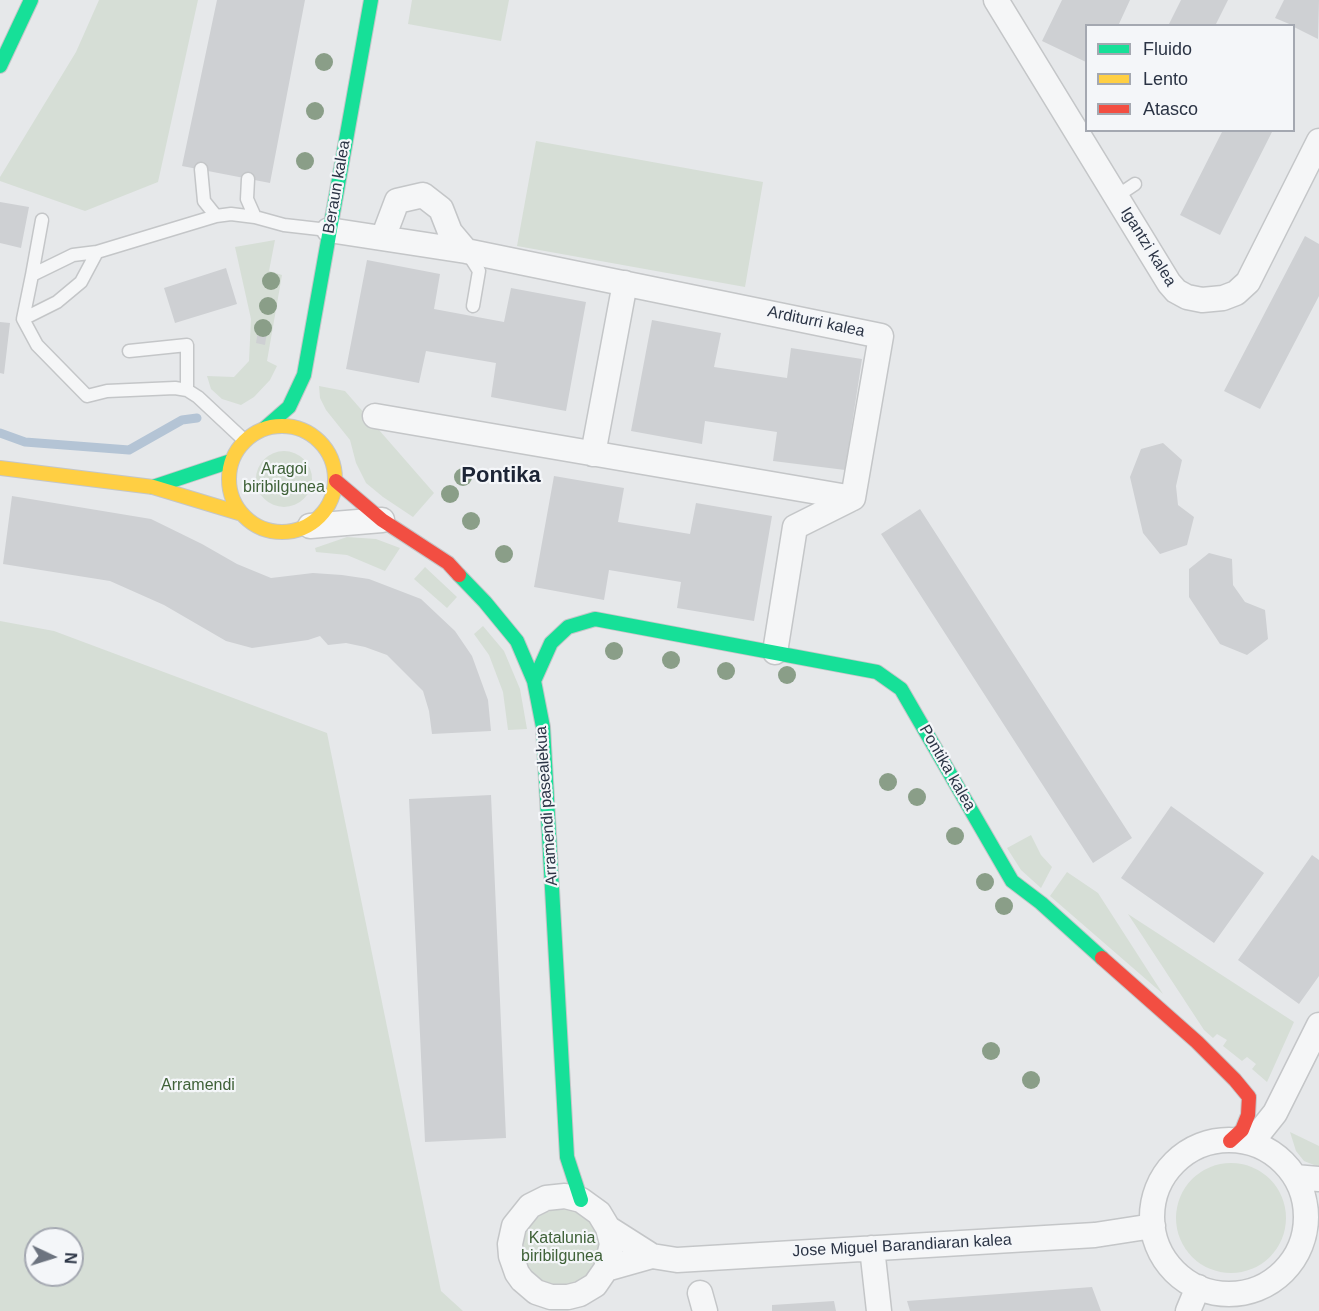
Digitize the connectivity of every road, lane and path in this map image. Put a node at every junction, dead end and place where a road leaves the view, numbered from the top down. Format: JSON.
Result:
{"nodes":[{"id":1,"x":31,"y":0,"type":"edge"},
{"id":2,"x":371,"y":0,"type":"edge"},
{"id":3,"x":996,"y":0,"type":"edge"},
{"id":4,"x":0,"y":66,"type":"edge"},
{"id":5,"x":1085,"y":130,"type":"edge"},
{"id":6,"x":1086,"y":132,"type":"edge"},
{"id":7,"x":1319,"y":141,"type":"edge"},
{"id":8,"x":201,"y":169,"type":"dead end"},
{"id":9,"x":248,"y":179,"type":"dead end"},
{"id":10,"x":216,"y":216,"type":"junction"},
{"id":11,"x":255,"y":217,"type":"junction"},
{"id":12,"x":42,"y":220,"type":"dead end"},
{"id":13,"x":329,"y":230,"type":"junction"},
{"id":14,"x":383,"y":238,"type":"junction"},
{"id":15,"x":466,"y":251,"type":"junction"},
{"id":16,"x":97,"y":252,"type":"junction"},
{"id":17,"x":32,"y":275,"type":"junction"},
{"id":18,"x":625,"y":283,"type":"junction"},
{"id":19,"x":473,"y":306,"type":"dead end"},
{"id":20,"x":23,"y":319,"type":"junction"},
{"id":21,"x":129,"y":351,"type":"dead end"},
{"id":22,"x":304,"y":375,"type":"junction"},
{"id":23,"x":187,"y":390,"type":"junction"},
{"id":24,"x":308,"y":395,"type":"dead end"},
{"id":25,"x":375,"y":416,"type":"dead end"},
{"id":26,"x":316,"y":425,"type":"dead end"},
{"id":27,"x":265,"y":428,"type":"junction"},
{"id":28,"x":244,"y":440,"type":"junction"},
{"id":29,"x":321,"y":444,"type":"junction"},
{"id":30,"x":593,"y":454,"type":"junction"},
{"id":31,"x":231,"y":461,"type":"junction"},
{"id":32,"x":0,"y":468,"type":"edge"},
{"id":33,"x":336,"y":481,"type":"junction"},
{"id":34,"x":153,"y":487,"type":"junction"},
{"id":35,"x":853,"y":498,"type":"junction"},
{"id":36,"x":239,"y":513,"type":"junction"},
{"id":37,"x":382,"y":520,"type":"junction"},
{"id":38,"x":310,"y":526,"type":"junction"},
{"id":39,"x":776,"y":652,"type":"junction"},
{"id":40,"x":534,"y":681,"type":"junction"},
{"id":41,"x":1319,"y":1025,"type":"edge"},
{"id":42,"x":1241,"y":1142,"type":"junction"},
{"id":43,"x":567,"y":1157,"type":"junction"},
{"id":44,"x":1295,"y":1177,"type":"junction"},
{"id":45,"x":1319,"y":1179,"type":"edge"},
{"id":46,"x":546,"y":1198,"type":"junction"},
{"id":47,"x":581,"y":1200,"type":"junction"},
{"id":48,"x":1153,"y":1227,"type":"junction"},
{"id":49,"x":608,"y":1228,"type":"junction"},
{"id":50,"x":872,"y":1248,"type":"junction"},
{"id":51,"x":652,"y":1256,"type":"junction"},
{"id":52,"x":601,"y":1277,"type":"junction"},
{"id":53,"x":1212,"y":1297,"type":"edge"},
{"id":54,"x":554,"y":1304,"type":"edge"},
{"id":55,"x":586,"y":1311,"type":"edge"},
{"id":56,"x":879,"y":1311,"type":"edge"},
{"id":57,"x":1188,"y":1311,"type":"edge"}],
"edges":[{"from":1,"to":4,"type":"main road"},
{"from":2,"to":13,"type":"main road","name":"Beraun kalea"},
{"from":3,"to":5,"type":"street","name":"Igantzi kalea"},
{"from":6,"to":7,"type":"street","name":"Igantzi kalea"},
{"from":8,"to":10,"type":"lane"},
{"from":9,"to":11,"type":"lane"},
{"from":10,"to":11,"type":"lane"},
{"from":10,"to":16,"type":"lane"},
{"from":11,"to":13,"type":"lane"},
{"from":12,"to":17,"type":"lane"},
{"from":13,"to":14,"type":"street","name":"Arditurri kalea"},
{"from":13,"to":22,"type":"main road","name":"Beraun kalea"},
{"from":14,"to":15,"type":"street","name":"Arditurri kalea"},
{"from":14,"to":15,"type":"street"},
{"from":15,"to":18,"type":"street","name":"Arditurri kalea"},
{"from":15,"to":19,"type":"lane"},
{"from":16,"to":17,"type":"lane"},
{"from":16,"to":20,"type":"lane"},
{"from":17,"to":20,"type":"lane"},
{"from":18,"to":30,"type":"street"},
{"from":18,"to":35,"type":"street","name":"Arditurri kalea"},
{"from":20,"to":23,"type":"lane"},
{"from":21,"to":23,"type":"lane"},
{"from":22,"to":24,"type":"main road","name":"Beraun kalea"},
{"from":22,"to":27,"type":"main road","name":"Beraun kalea"},
{"from":23,"to":28,"type":"lane"},
{"from":25,"to":30,"type":"street"},
{"from":26,"to":29,"type":"main road"},
{"from":27,"to":28,"type":"main road"},
{"from":27,"to":29,"type":"main road"},
{"from":28,"to":31,"type":"main road"},
{"from":29,"to":33,"type":"main road"},
{"from":30,"to":35,"type":"street"},
{"from":31,"to":34,"type":"main road"},
{"from":31,"to":36,"type":"main road"},
{"from":32,"to":34,"type":"main road"},
{"from":33,"to":37,"type":"main road","name":"Arramendi pasealekua"},
{"from":33,"to":38,"type":"main road"},
{"from":34,"to":36,"type":"main road"},
{"from":35,"to":39,"type":"street"},
{"from":36,"to":38,"type":"main road"},
{"from":37,"to":38,"type":"street"},
{"from":37,"to":40,"type":"main road","name":"Arramendi pasealekua"},
{"from":39,"to":40,"type":"main road","name":"Pontika kalea"},
{"from":39,"to":42,"type":"main road","name":"Pontika kalea"},
{"from":40,"to":43,"type":"main road","name":"Arramendi pasealekua"},
{"from":41,"to":42,"type":"street"},
{"from":42,"to":44,"type":"street"},
{"from":42,"to":48,"type":"street"},
{"from":43,"to":46,"type":"street"},
{"from":43,"to":47,"type":"main road","name":"Arramendi pasealekua"},
{"from":44,"to":45,"type":"street"},
{"from":44,"to":53,"type":"street"},
{"from":46,"to":47,"type":"street"},
{"from":46,"to":54,"type":"street"},
{"from":47,"to":49,"type":"street"},
{"from":48,"to":50,"type":"street","name":"Jose Miguel Barandiaran kalea"},
{"from":48,"to":53,"type":"street"},
{"from":49,"to":51,"type":"street"},
{"from":49,"to":52,"type":"street"},
{"from":50,"to":51,"type":"street","name":"Jose Miguel Barandiaran kalea"},
{"from":50,"to":56,"type":"street"},
{"from":51,"to":52,"type":"street"},
{"from":52,"to":54,"type":"street"},
{"from":52,"to":55,"type":"street"},
{"from":53,"to":57,"type":"street"}]}
